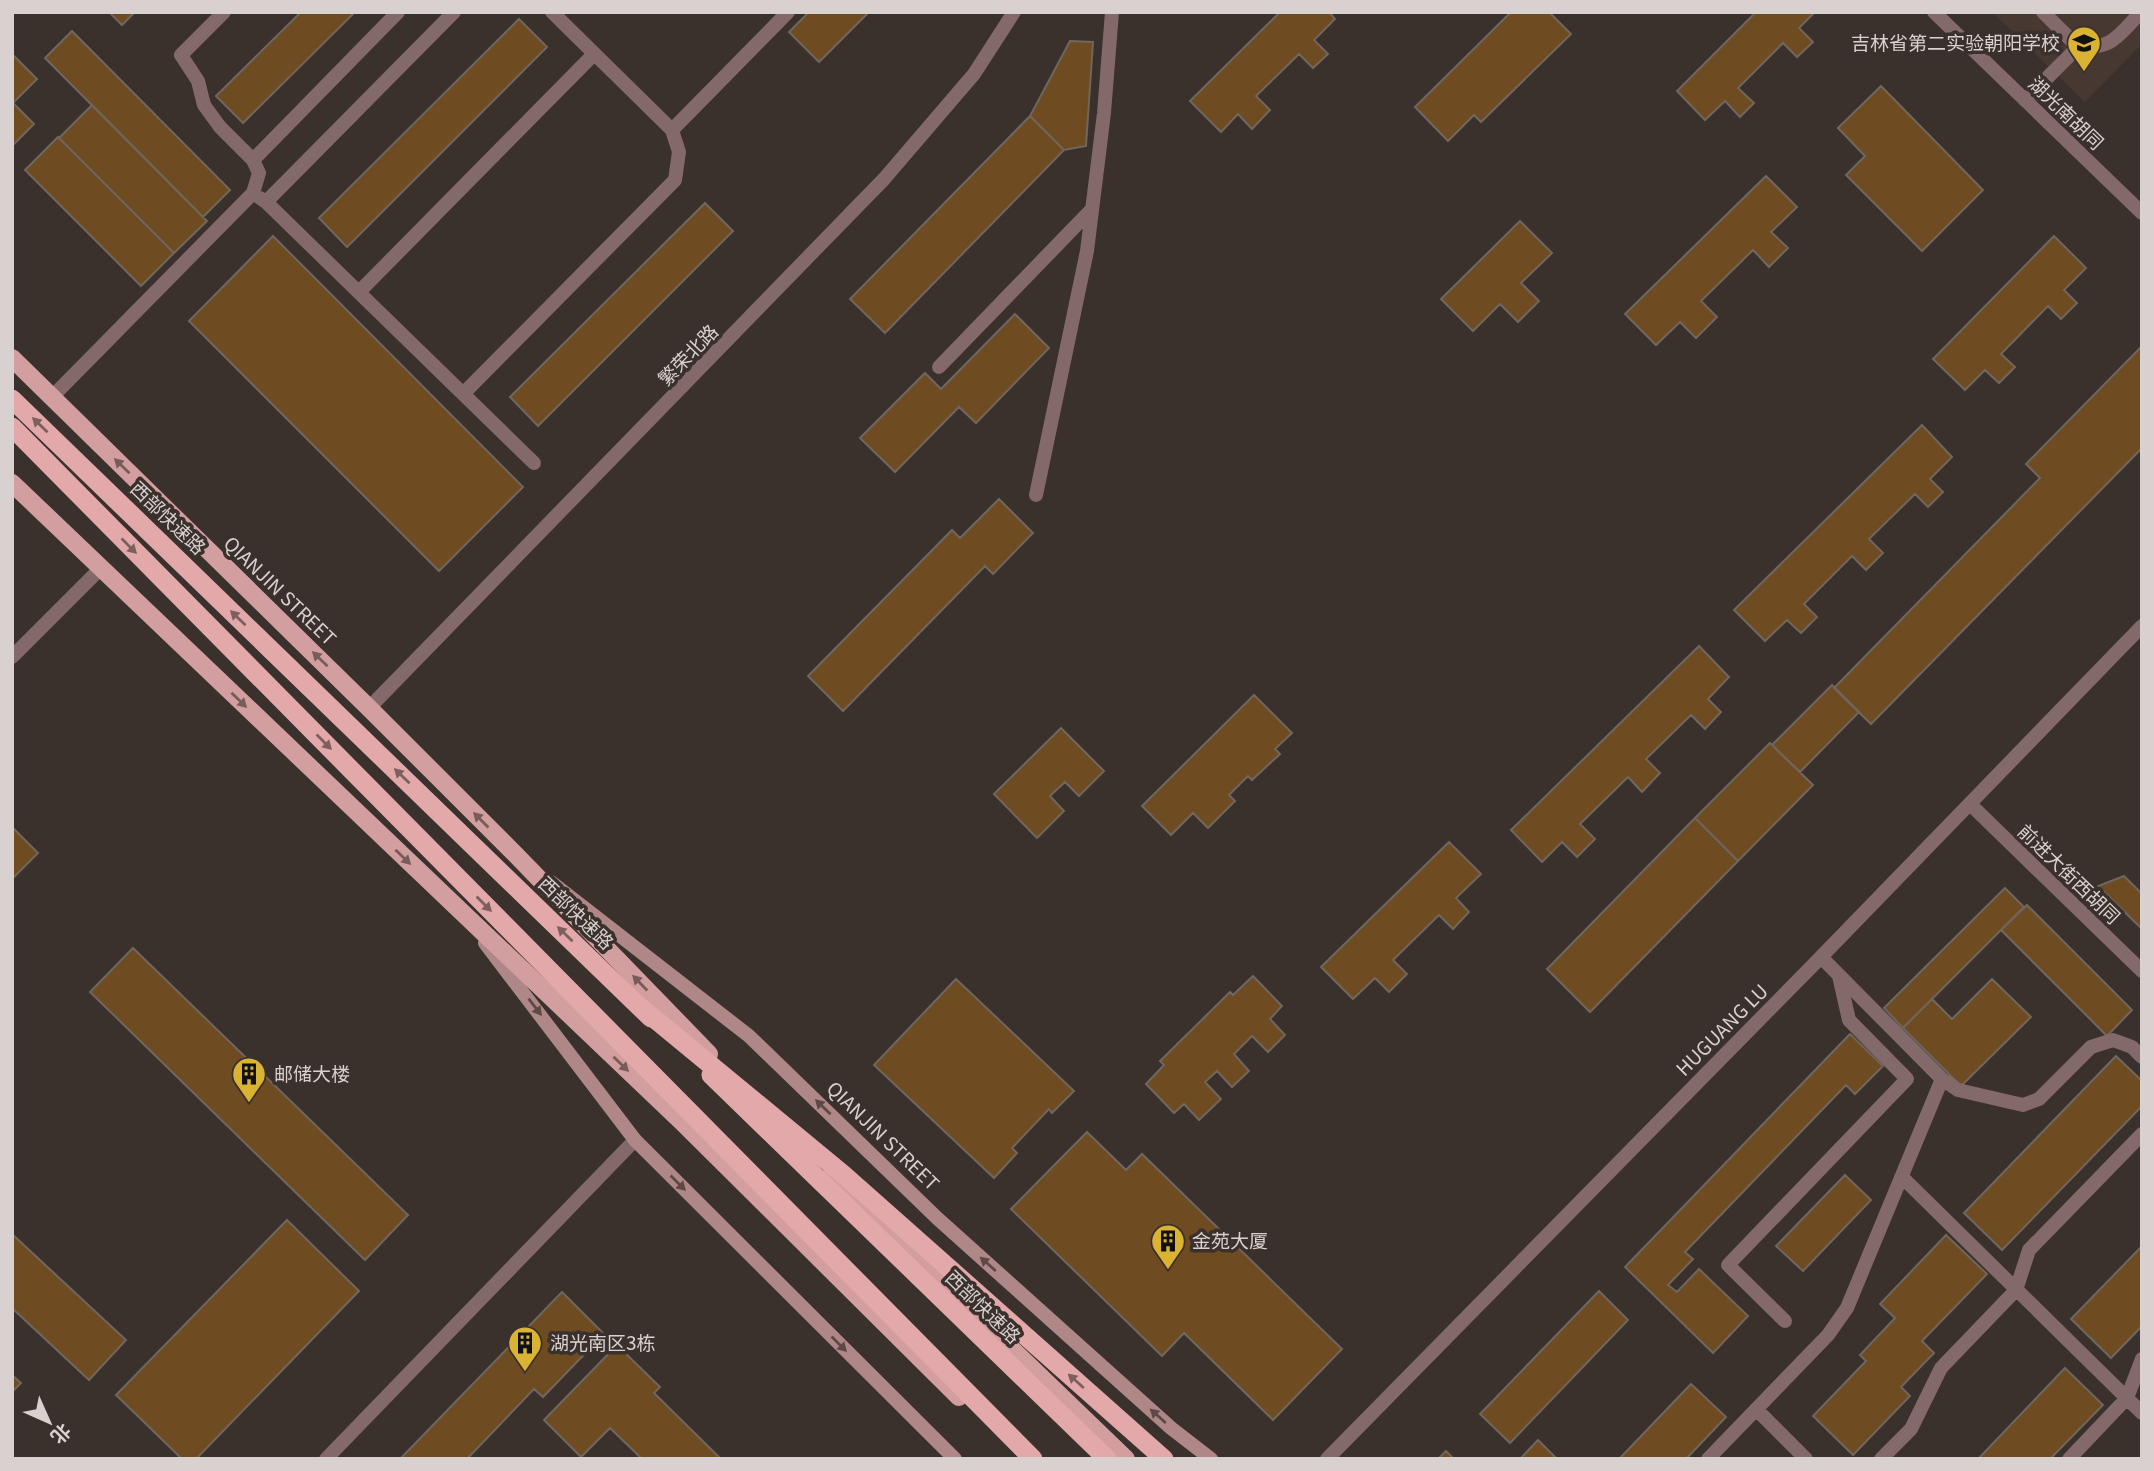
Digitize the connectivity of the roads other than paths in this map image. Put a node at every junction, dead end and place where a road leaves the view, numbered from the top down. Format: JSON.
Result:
{"nodes":[{"id":1,"x":224,"y":12,"type":"edge"},
{"id":2,"x":398,"y":12,"type":"edge"},
{"id":3,"x":454,"y":12,"type":"edge"},
{"id":4,"x":552,"y":12,"type":"edge"},
{"id":5,"x":788,"y":12,"type":"edge"},
{"id":6,"x":1014,"y":12,"type":"edge"},
{"id":7,"x":1112,"y":12,"type":"edge"},
{"id":8,"x":1934,"y":12,"type":"edge"},
{"id":9,"x":2043,"y":12,"type":"edge"},
{"id":10,"x":2141,"y":12,"type":"edge"},
{"id":11,"x":2078,"y":47,"type":"junction"},
{"id":12,"x":594,"y":54,"type":"junction"},
{"id":13,"x":2025,"y":100,"type":"junction"},
{"id":14,"x":672,"y":131,"type":"junction"},
{"id":15,"x":253,"y":160,"type":"junction"},
{"id":16,"x":253,"y":193,"type":"junction"},
{"id":17,"x":266,"y":202,"type":"junction"},
{"id":18,"x":1092,"y":209,"type":"junction"},
{"id":19,"x":2142,"y":213,"type":"edge"},
{"id":20,"x":359,"y":292,"type":"junction"},
{"id":21,"x":12,"y":358,"type":"edge"},
{"id":22,"x":939,"y":367,"type":"dead end"},
{"id":23,"x":463,"y":394,"type":"junction"},
{"id":24,"x":52,"y":397,"type":"junction"},
{"id":25,"x":12,"y":399,"type":"edge"},
{"id":26,"x":12,"y":428,"type":"edge"},
{"id":27,"x":534,"y":463,"type":"dead end"},
{"id":28,"x":12,"y":483,"type":"edge"},
{"id":29,"x":1036,"y":495,"type":"dead end"},
{"id":30,"x":101,"y":568,"type":"junction"},
{"id":31,"x":2142,"y":626,"type":"edge"},
{"id":32,"x":12,"y":657,"type":"edge"},
{"id":33,"x":369,"y":708,"type":"junction"},
{"id":34,"x":1970,"y":804,"type":"junction"},
{"id":35,"x":516,"y":855,"type":"junction"},
{"id":36,"x":463,"y":914,"type":"junction"},
{"id":37,"x":1821,"y":957,"type":"junction"},
{"id":38,"x":2142,"y":971,"type":"edge"},
{"id":39,"x":1839,"y":976,"type":"junction"},
{"id":40,"x":639,"y":1006,"type":"junction"},
{"id":41,"x":2142,"y":1057,"type":"edge"},
{"id":42,"x":1942,"y":1079,"type":"junction"},
{"id":43,"x":2142,"y":1133,"type":"edge"},
{"id":44,"x":635,"y":1140,"type":"junction"},
{"id":45,"x":1903,"y":1178,"type":"junction"},
{"id":46,"x":2016,"y":1290,"type":"junction"},
{"id":47,"x":1785,"y":1321,"type":"dead end"},
{"id":48,"x":2142,"y":1359,"type":"edge"},
{"id":49,"x":2127,"y":1398,"type":"junction"},
{"id":50,"x":1756,"y":1409,"type":"junction"},
{"id":51,"x":2142,"y":1413,"type":"edge"},
{"id":52,"x":327,"y":1459,"type":"edge"},
{"id":53,"x":955,"y":1459,"type":"edge"},
{"id":54,"x":1020,"y":1459,"type":"edge"},
{"id":55,"x":1033,"y":1459,"type":"edge"},
{"id":56,"x":1107,"y":1459,"type":"edge"},
{"id":57,"x":1126,"y":1459,"type":"edge"},
{"id":58,"x":1164,"y":1459,"type":"edge"},
{"id":59,"x":1211,"y":1459,"type":"edge"},
{"id":60,"x":1327,"y":1459,"type":"edge"},
{"id":61,"x":1708,"y":1459,"type":"edge"},
{"id":62,"x":1806,"y":1459,"type":"edge"},
{"id":63,"x":1881,"y":1459,"type":"edge"},
{"id":64,"x":2069,"y":1459,"type":"edge"}],
"edges":[{"from":1,"to":15,"type":"street"},
{"from":2,"to":15,"type":"street"},
{"from":3,"to":17,"type":"street"},
{"from":4,"to":12,"type":"street"},
{"from":5,"to":14,"type":"street"},
{"from":6,"to":33,"type":"street","name":"繁荣北路"},
{"from":7,"to":18,"type":"street"},
{"from":8,"to":13,"type":"street","name":"湖光南胡同"},
{"from":9,"to":11,"type":"street"},
{"from":10,"to":11,"type":"street"},
{"from":11,"to":13,"type":"street"},
{"from":12,"to":14,"type":"street"},
{"from":12,"to":20,"type":"street"},
{"from":13,"to":19,"type":"street","name":"湖光南胡同"},
{"from":14,"to":23,"type":"street"},
{"from":15,"to":16,"type":"street"},
{"from":16,"to":17,"type":"street"},
{"from":16,"to":24,"type":"street"},
{"from":17,"to":20,"type":"street"},
{"from":18,"to":22,"type":"street"},
{"from":18,"to":29,"type":"street"},
{"from":20,"to":23,"type":"street"},
{"from":21,"to":24,"type":"main road","name":"QIANJIN STREET"},
{"from":23,"to":27,"type":"street"},
{"from":33,"to":24,"type":"main road","name":"QIANJIN STREET","one_way":true},
{"from":40,"to":25,"type":"highway","name":"西部快速路","one_way":true},
{"from":26,"to":55,"type":"highway","one_way":true},
{"from":28,"to":30,"type":"main road"},
{"from":30,"to":32,"type":"street"},
{"from":30,"to":36,"type":"main road","one_way":true},
{"from":31,"to":34,"type":"street","name":"HUGUANG LU"},
{"from":35,"to":33,"type":"main road","name":"QIANJIN STREET","one_way":true},
{"from":34,"to":37,"type":"street","name":"HUGUANG LU"},
{"from":34,"to":38,"type":"street","name":"前进大街西胡同"},
{"from":57,"to":35,"type":"main road","name":"QIANJIN STREET","one_way":true},
{"from":59,"to":35,"type":"main road","name":"QIANJIN STREET","one_way":true},
{"from":36,"to":44,"type":"main road","one_way":true},
{"from":36,"to":54,"type":"main road","one_way":true},
{"from":37,"to":39,"type":"street"},
{"from":37,"to":60,"type":"street","name":"HUGUANG LU"},
{"from":39,"to":42,"type":"street"},
{"from":39,"to":47,"type":"street"},
{"from":40,"to":56,"type":"highway","name":"西部快速路","bridge":true},
{"from":58,"to":40,"type":"highway","one_way":true,"bridge":true},
{"from":41,"to":42,"type":"street"},
{"from":42,"to":45,"type":"street"},
{"from":43,"to":46,"type":"street"},
{"from":44,"to":52,"type":"street"},
{"from":44,"to":53,"type":"main road","one_way":true},
{"from":45,"to":46,"type":"street"},
{"from":45,"to":50,"type":"street"},
{"from":46,"to":49,"type":"street"},
{"from":46,"to":63,"type":"street"},
{"from":48,"to":49,"type":"street"},
{"from":49,"to":51,"type":"street"},
{"from":49,"to":64,"type":"street"},
{"from":50,"to":61,"type":"street"},
{"from":50,"to":62,"type":"street"}]}
